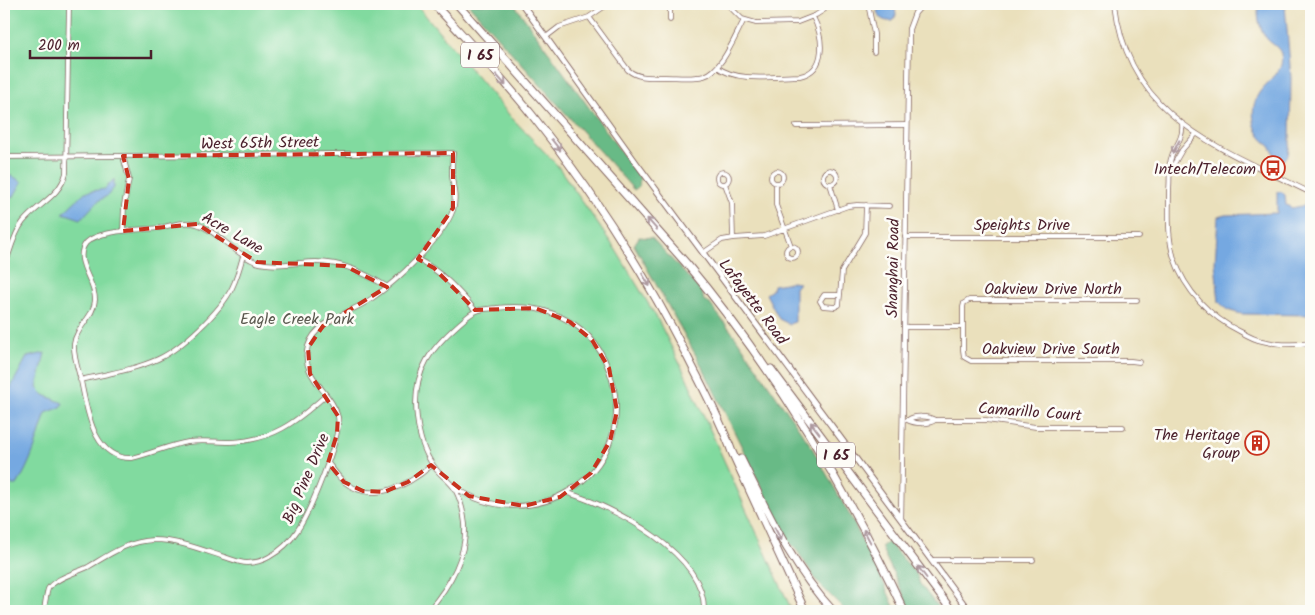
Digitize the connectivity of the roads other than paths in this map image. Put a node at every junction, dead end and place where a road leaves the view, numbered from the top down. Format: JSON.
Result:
{"nodes":[{"id":1,"x":70,"y":4,"type":"edge"},
{"id":2,"x":434,"y":4,"type":"edge"},
{"id":3,"x":457,"y":4,"type":"edge"},
{"id":4,"x":522,"y":4,"type":"edge"},
{"id":5,"x":608,"y":4,"type":"edge"},
{"id":6,"x":670,"y":4,"type":"edge"},
{"id":7,"x":727,"y":4,"type":"edge"},
{"id":8,"x":833,"y":4,"type":"edge"},
{"id":9,"x":868,"y":4,"type":"edge"},
{"id":10,"x":923,"y":4,"type":"edge"},
{"id":11,"x":1115,"y":4,"type":"edge"},
{"id":12,"x":589,"y":17,"type":"junction"},
{"id":13,"x":813,"y":17,"type":"junction"},
{"id":14,"x":670,"y":20,"type":"dead end"},
{"id":15,"x":744,"y":20,"type":"junction"},
{"id":16,"x":546,"y":37,"type":"junction"},
{"id":17,"x":874,"y":52,"type":"dead end"},
{"id":18,"x":717,"y":67,"type":"junction"},
{"id":19,"x":1182,"y":124,"type":"junction"},
{"id":20,"x":907,"y":125,"type":"junction"},
{"id":21,"x":796,"y":126,"type":"dead end"},
{"id":22,"x":1196,"y":134,"type":"junction"},
{"id":23,"x":453,"y":153,"type":"joint"},
{"id":24,"x":124,"y":156,"type":"junction"},
{"id":25,"x":5,"y":157,"type":"edge"},
{"id":26,"x":67,"y":157,"type":"junction"},
{"id":27,"x":4,"y":162,"type":"edge"},
{"id":28,"x":1170,"y":171,"type":"junction"},
{"id":29,"x":776,"y":183,"type":"dead end"},
{"id":30,"x":726,"y":184,"type":"dead end"},
{"id":31,"x":830,"y":184,"type":"dead end"},
{"id":32,"x":1311,"y":193,"type":"edge"},
{"id":33,"x":866,"y":205,"type":"junction"},
{"id":34,"x":889,"y":206,"type":"dead end"},
{"id":35,"x":838,"y":210,"type":"junction"},
{"id":36,"x":784,"y":229,"type":"junction"},
{"id":37,"x":123,"y":231,"type":"junction"},
{"id":38,"x":905,"y":237,"type":"junction"},
{"id":39,"x":1139,"y":237,"type":"dead end"},
{"id":40,"x":734,"y":238,"type":"junction"},
{"id":41,"x":791,"y":246,"type":"dead end"},
{"id":42,"x":703,"y":253,"type":"junction"},
{"id":43,"x":243,"y":256,"type":"junction"},
{"id":44,"x":417,"y":259,"type":"junction"},
{"id":45,"x":4,"y":268,"type":"edge"},
{"id":46,"x":386,"y":286,"type":"junction"},
{"id":47,"x":840,"y":295,"type":"junction"},
{"id":48,"x":718,"y":300,"type":"junction"},
{"id":49,"x":1137,"y":300,"type":"dead end"},
{"id":50,"x":475,"y":310,"type":"junction"},
{"id":51,"x":904,"y":327,"type":"junction"},
{"id":52,"x":963,"y":327,"type":"junction"},
{"id":53,"x":1311,"y":342,"type":"edge"},
{"id":54,"x":1139,"y":362,"type":"dead end"},
{"id":55,"x":80,"y":380,"type":"junction"},
{"id":56,"x":325,"y":396,"type":"junction"},
{"id":57,"x":902,"y":420,"type":"junction"},
{"id":58,"x":1123,"y":427,"type":"dead end"},
{"id":59,"x":723,"y":428,"type":"junction"},
{"id":60,"x":328,"y":463,"type":"junction"},
{"id":61,"x":432,"y":465,"type":"junction"},
{"id":62,"x":453,"y":486,"type":"junction"},
{"id":63,"x":568,"y":493,"type":"junction"},
{"id":64,"x":901,"y":520,"type":"junction"},
{"id":65,"x":931,"y":560,"type":"junction"},
{"id":66,"x":1033,"y":560,"type":"dead end"},
{"id":67,"x":44,"y":611,"type":"edge"},
{"id":68,"x":428,"y":611,"type":"edge"},
{"id":69,"x":704,"y":611,"type":"edge"},
{"id":70,"x":805,"y":611,"type":"edge"},
{"id":71,"x":833,"y":611,"type":"edge"},
{"id":72,"x":904,"y":611,"type":"edge"},
{"id":73,"x":952,"y":611,"type":"edge"},
{"id":74,"x":969,"y":611,"type":"edge"}],
"edges":[{"from":1,"to":26,"type":"street"},
{"from":2,"to":59,"type":"highway","number":"I 65","one_way":true},
{"from":48,"to":3,"type":"highway","number":"I 65","one_way":true},
{"from":4,"to":16,"type":"main road","name":"Lafayette Road"},
{"from":5,"to":12,"type":"street"},
{"from":6,"to":14,"type":"street"},
{"from":7,"to":15,"type":"street"},
{"from":8,"to":13,"type":"street"},
{"from":9,"to":17,"type":"street"},
{"from":10,"to":20,"type":"street","name":"Shanghai Road"},
{"from":11,"to":19,"type":"street"},
{"from":12,"to":16,"type":"street"},
{"from":12,"to":18,"type":"street"},
{"from":13,"to":15,"type":"street"},
{"from":13,"to":18,"type":"street"},
{"from":15,"to":18,"type":"street"},
{"from":16,"to":42,"type":"main road","name":"Lafayette Road"},
{"from":19,"to":22,"type":"street"},
{"from":19,"to":28,"type":"street","one_way":true},
{"from":20,"to":21,"type":"street"},
{"from":20,"to":38,"type":"street","name":"Shanghai Road"},
{"from":22,"to":28,"type":"street"},
{"from":22,"to":32,"type":"street"},
{"from":23,"to":24,"type":"street","name":"West 65th Street"},
{"from":23,"to":44,"type":"street","name":"Big Pine Drive"},
{"from":24,"to":26,"type":"street","name":"West 65th Street"},
{"from":24,"to":37,"type":"street"},
{"from":25,"to":26,"type":"street","name":"West 65th Street"},
{"from":25,"to":27,"type":"street"},
{"from":26,"to":45,"type":"street"},
{"from":28,"to":53,"type":"street"},
{"from":29,"to":36,"type":"street"},
{"from":30,"to":40,"type":"street"},
{"from":31,"to":35,"type":"street"},
{"from":33,"to":34,"type":"street"},
{"from":33,"to":35,"type":"street"},
{"from":33,"to":47,"type":"street"},
{"from":35,"to":36,"type":"street"},
{"from":36,"to":40,"type":"street"},
{"from":36,"to":41,"type":"street"},
{"from":37,"to":43,"type":"street","name":"Acre Lane"},
{"from":37,"to":55,"type":"street","name":"Acre Lane"},
{"from":38,"to":39,"type":"street","name":"Speights Drive"},
{"from":38,"to":51,"type":"street","name":"Shanghai Road"},
{"from":40,"to":42,"type":"street"},
{"from":42,"to":64,"type":"main road","name":"Lafayette Road"},
{"from":43,"to":46,"type":"street","name":"Acre Lane"},
{"from":43,"to":55,"type":"street"},
{"from":44,"to":46,"type":"street","name":"Big Pine Drive"},
{"from":44,"to":50,"type":"street"},
{"from":46,"to":56,"type":"street","name":"Big Pine Drive"},
{"from":47,"to":47,"type":"street"},
{"from":72,"to":48,"type":"highway","one_way":true},
{"from":73,"to":48,"type":"highway","number":"I 65","one_way":true},
{"from":49,"to":52,"type":"street","name":"Oakview Drive North"},
{"from":50,"to":61,"type":"street"},
{"from":50,"to":63,"type":"street"},
{"from":51,"to":52,"type":"street"},
{"from":51,"to":57,"type":"street","name":"Shanghai Road"},
{"from":52,"to":54,"type":"street","name":"Oakview Drive South"},
{"from":55,"to":56,"type":"street"},
{"from":56,"to":60,"type":"street","name":"Big Pine Drive"},
{"from":57,"to":58,"type":"street","name":"Camarillo Court"},
{"from":57,"to":64,"type":"street","name":"Shanghai Road"},
{"from":59,"to":70,"type":"highway"},
{"from":59,"to":71,"type":"highway","number":"I 65","one_way":true},
{"from":60,"to":61,"type":"street"},
{"from":60,"to":67,"type":"street","name":"Big Pine Drive"},
{"from":61,"to":62,"type":"street"},
{"from":62,"to":63,"type":"street"},
{"from":62,"to":68,"type":"street"},
{"from":63,"to":69,"type":"street"},
{"from":64,"to":65,"type":"main road","name":"Lafayette Road"},
{"from":65,"to":66,"type":"street"},
{"from":65,"to":74,"type":"main road","name":"Lafayette Road"}]}
